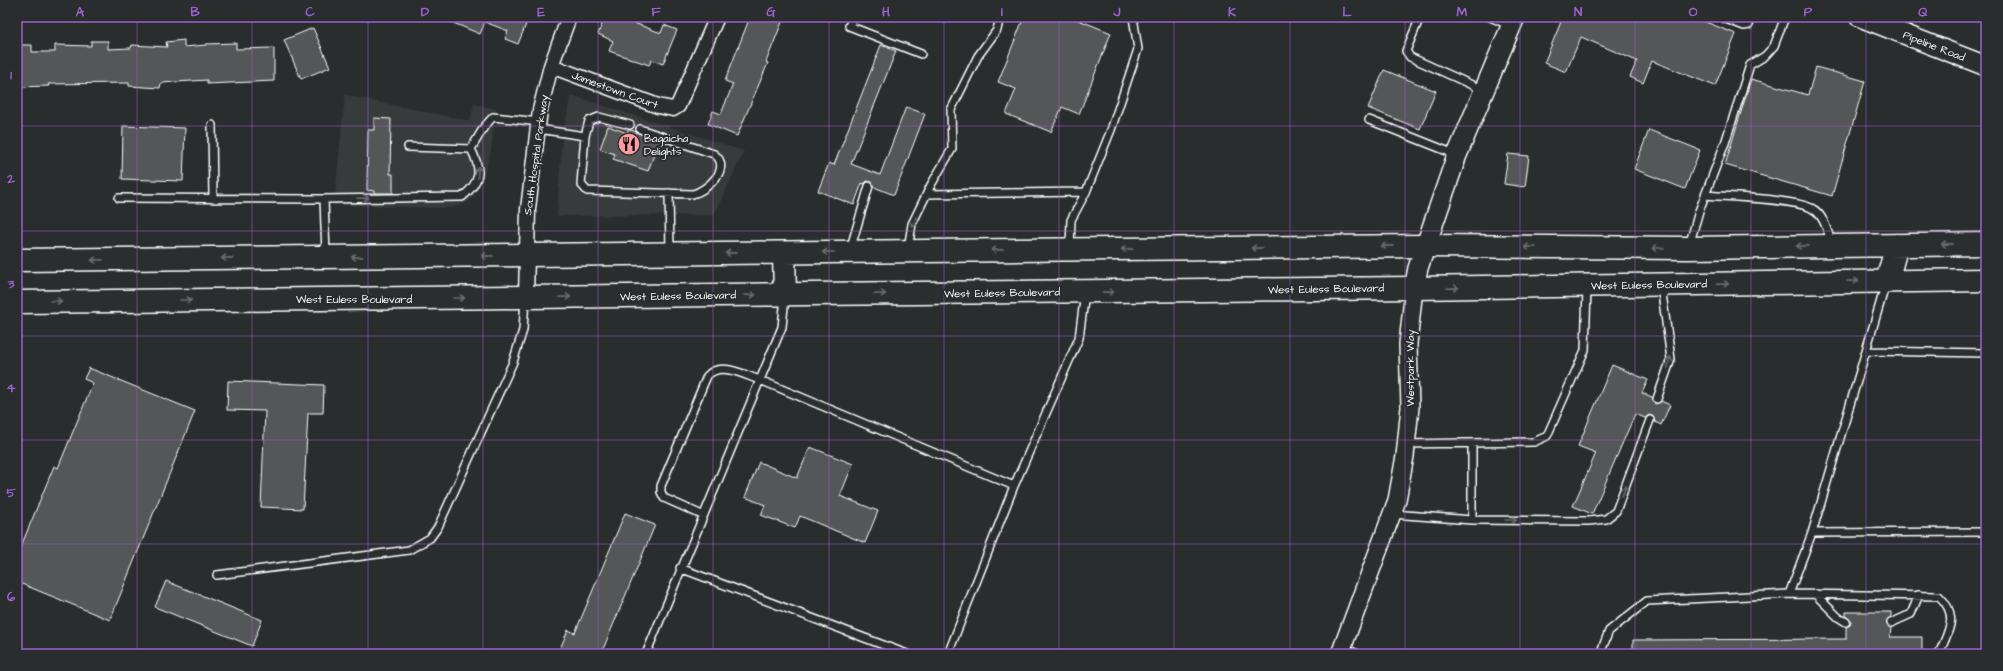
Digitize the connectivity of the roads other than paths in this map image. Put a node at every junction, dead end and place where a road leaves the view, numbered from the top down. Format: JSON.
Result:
{"nodes":[{"id":1,"x":569,"y":17,"type":"edge"},
{"id":2,"x":717,"y":17,"type":"edge"},
{"id":3,"x":853,"y":17,"type":"edge"},
{"id":4,"x":1000,"y":17,"type":"edge"},
{"id":5,"x":1133,"y":17,"type":"edge"},
{"id":6,"x":1420,"y":17,"type":"edge"},
{"id":7,"x":1490,"y":17,"type":"edge"},
{"id":8,"x":1721,"y":17,"type":"edge"},
{"id":9,"x":1752,"y":17,"type":"edge"},
{"id":10,"x":1785,"y":17,"type":"edge"},
{"id":11,"x":1860,"y":17,"type":"edge"},
{"id":12,"x":1513,"y":22,"type":"edge"},
{"id":13,"x":921,"y":54,"type":"dead end"},
{"id":14,"x":551,"y":66,"type":"junction"},
{"id":15,"x":1986,"y":66,"type":"edge"},
{"id":16,"x":1483,"y":90,"type":"junction"},
{"id":17,"x":1369,"y":120,"type":"dead end"},
{"id":18,"x":212,"y":124,"type":"dead end"},
{"id":19,"x":630,"y":125,"type":"dead end"},
{"id":20,"x":538,"y":126,"type":"junction"},
{"id":21,"x":640,"y":129,"type":"dead end"},
{"id":22,"x":585,"y":136,"type":"junction"},
{"id":23,"x":408,"y":147,"type":"dead end"},
{"id":24,"x":471,"y":149,"type":"junction"},
{"id":25,"x":1457,"y":155,"type":"junction"},
{"id":26,"x":869,"y":186,"type":"dead end"},
{"id":27,"x":1086,"y":192,"type":"junction"},
{"id":28,"x":668,"y":193,"type":"junction"},
{"id":29,"x":927,"y":194,"type":"junction"},
{"id":30,"x":1705,"y":195,"type":"junction"},
{"id":31,"x":119,"y":198,"type":"dead end"},
{"id":32,"x":213,"y":199,"type":"junction"},
{"id":33,"x":324,"y":199,"type":"junction"},
{"id":34,"x":1986,"y":244,"type":"edge"},
{"id":35,"x":1897,"y":245,"type":"junction"},
{"id":36,"x":1426,"y":246,"type":"junction"},
{"id":37,"x":1832,"y":246,"type":"junction"},
{"id":38,"x":1688,"y":248,"type":"junction"},
{"id":39,"x":1070,"y":250,"type":"junction"},
{"id":40,"x":908,"y":251,"type":"junction"},
{"id":41,"x":849,"y":252,"type":"junction"},
{"id":42,"x":784,"y":253,"type":"junction"},
{"id":43,"x":670,"y":254,"type":"junction"},
{"id":44,"x":526,"y":255,"type":"junction"},
{"id":45,"x":326,"y":257,"type":"junction"},
{"id":46,"x":17,"y":260,"type":"edge"},
{"id":47,"x":1986,"y":280,"type":"edge"},
{"id":48,"x":1887,"y":281,"type":"junction"},
{"id":49,"x":1587,"y":286,"type":"junction"},
{"id":50,"x":1661,"y":286,"type":"junction"},
{"id":51,"x":1414,"y":288,"type":"junction"},
{"id":52,"x":1086,"y":292,"type":"junction"},
{"id":53,"x":785,"y":295,"type":"junction"},
{"id":54,"x":526,"y":298,"type":"junction"},
{"id":55,"x":17,"y":302,"type":"edge"},
{"id":56,"x":1867,"y":351,"type":"junction"},
{"id":57,"x":1986,"y":353,"type":"edge"},
{"id":58,"x":760,"y":380,"type":"junction"},
{"id":59,"x":1657,"y":399,"type":"dead end"},
{"id":60,"x":1650,"y":420,"type":"dead end"},
{"id":61,"x":1472,"y":443,"type":"junction"},
{"id":62,"x":1407,"y":444,"type":"junction"},
{"id":63,"x":1014,"y":486,"type":"junction"},
{"id":64,"x":1392,"y":514,"type":"junction"},
{"id":65,"x":702,"y":515,"type":"junction"},
{"id":66,"x":1472,"y":520,"type":"junction"},
{"id":67,"x":1986,"y":532,"type":"edge"},
{"id":68,"x":1812,"y":533,"type":"junction"},
{"id":69,"x":680,"y":568,"type":"junction"},
{"id":70,"x":217,"y":575,"type":"dead end"},
{"id":71,"x":1789,"y":594,"type":"junction"},
{"id":72,"x":1815,"y":594,"type":"junction"},
{"id":73,"x":1919,"y":595,"type":"junction"},
{"id":74,"x":1846,"y":622,"type":"dead end"},
{"id":75,"x":1891,"y":623,"type":"dead end"},
{"id":76,"x":1341,"y":651,"type":"edge"},
{"id":77,"x":646,"y":654,"type":"edge"},
{"id":78,"x":907,"y":654,"type":"edge"},
{"id":79,"x":948,"y":654,"type":"edge"},
{"id":80,"x":1358,"y":654,"type":"edge"},
{"id":81,"x":1600,"y":654,"type":"edge"},
{"id":82,"x":1939,"y":654,"type":"edge"}],
"edges":[{"from":1,"to":14,"type":"street","name":"South Hospital Parkway"},
{"from":2,"to":14,"type":"street","name":"Jamestown Court"},
{"from":3,"to":13,"type":"lane"},
{"from":4,"to":29,"type":"lane"},
{"from":5,"to":27,"type":"lane"},
{"from":6,"to":16,"type":"lane"},
{"from":7,"to":12,"type":"lane"},
{"from":8,"to":9,"type":"lane"},
{"from":10,"to":30,"type":"lane"},
{"from":11,"to":15,"type":"main road","name":"Pipeline Road"},
{"from":12,"to":16,"type":"main road","name":"Westpark Way"},
{"from":14,"to":20,"type":"street","name":"South Hospital Parkway"},
{"from":16,"to":25,"type":"main road","name":"Westpark Way"},
{"from":17,"to":25,"type":"lane"},
{"from":18,"to":32,"type":"lane"},
{"from":19,"to":22,"type":"lane"},
{"from":20,"to":22,"type":"lane"},
{"from":20,"to":24,"type":"lane"},
{"from":20,"to":44,"type":"street","name":"South Hospital Parkway"},
{"from":21,"to":28,"type":"lane"},
{"from":22,"to":28,"type":"lane"},
{"from":23,"to":24,"type":"lane"},
{"from":33,"to":24,"type":"lane","one_way":true},
{"from":25,"to":36,"type":"main road","name":"Westpark Way"},
{"from":26,"to":41,"type":"lane"},
{"from":27,"to":29,"type":"lane"},
{"from":27,"to":39,"type":"lane"},
{"from":28,"to":43,"type":"lane"},
{"from":29,"to":40,"type":"lane","one_way":true},
{"from":30,"to":37,"type":"lane"},
{"from":30,"to":38,"type":"lane"},
{"from":31,"to":32,"type":"lane"},
{"from":32,"to":33,"type":"lane"},
{"from":33,"to":45,"type":"lane"},
{"from":34,"to":35,"type":"main road","one_way":true},
{"from":35,"to":37,"type":"main road"},
{"from":35,"to":48,"type":"main road"},
{"from":38,"to":36,"type":"main road","one_way":true},
{"from":36,"to":39,"type":"main road","one_way":true},
{"from":36,"to":51,"type":"main road","name":"Westpark Way"},
{"from":37,"to":38,"type":"main road","one_way":true},
{"from":39,"to":40,"type":"main road","one_way":true},
{"from":40,"to":41,"type":"main road"},
{"from":41,"to":42,"type":"main road","one_way":true},
{"from":42,"to":43,"type":"main road","one_way":true},
{"from":42,"to":53,"type":"main road"},
{"from":43,"to":44,"type":"main road"},
{"from":44,"to":45,"type":"main road","one_way":true},
{"from":44,"to":54,"type":"street","name":"South Hospital Parkway"},
{"from":45,"to":46,"type":"main road","one_way":true},
{"from":47,"to":48,"type":"main road","name":"West Euless Boulevard"},
{"from":50,"to":48,"type":"main road","name":"West Euless Boulevard","one_way":true},
{"from":48,"to":56,"type":"lane"},
{"from":49,"to":50,"type":"main road","name":"West Euless Boulevard"},
{"from":51,"to":49,"type":"main road","name":"West Euless Boulevard","one_way":true},
{"from":49,"to":61,"type":"lane"},
{"from":59,"to":50,"type":"lane","one_way":true},
{"from":52,"to":51,"type":"main road","name":"West Euless Boulevard","one_way":true},
{"from":51,"to":62,"type":"street","name":"Westpark Way"},
{"from":53,"to":52,"type":"main road","name":"West Euless Boulevard","one_way":true},
{"from":52,"to":63,"type":"lane"},
{"from":54,"to":53,"type":"main road","name":"West Euless Boulevard","one_way":true},
{"from":53,"to":58,"type":"lane"},
{"from":55,"to":54,"type":"main road","name":"West Euless Boulevard","one_way":true},
{"from":54,"to":70,"type":"lane"},
{"from":56,"to":57,"type":"lane"},
{"from":56,"to":68,"type":"lane"},
{"from":58,"to":63,"type":"lane"},
{"from":58,"to":65,"type":"lane"},
{"from":58,"to":65,"type":"lane"},
{"from":66,"to":60,"type":"lane","one_way":true},
{"from":61,"to":62,"type":"lane"},
{"from":61,"to":66,"type":"lane"},
{"from":62,"to":64,"type":"street","name":"Westpark Way"},
{"from":63,"to":79,"type":"lane"},
{"from":64,"to":66,"type":"lane"},
{"from":64,"to":76,"type":"street","name":"Westpark Way"},
{"from":65,"to":69,"type":"lane"},
{"from":67,"to":68,"type":"lane"},
{"from":68,"to":71,"type":"lane"},
{"from":69,"to":77,"type":"lane"},
{"from":69,"to":78,"type":"lane"},
{"from":71,"to":72,"type":"lane"},
{"from":71,"to":81,"type":"lane"},
{"from":72,"to":73,"type":"lane"},
{"from":72,"to":74,"type":"lane"},
{"from":73,"to":75,"type":"lane"},
{"from":73,"to":82,"type":"lane"},
{"from":76,"to":80,"type":"lane"}]}
